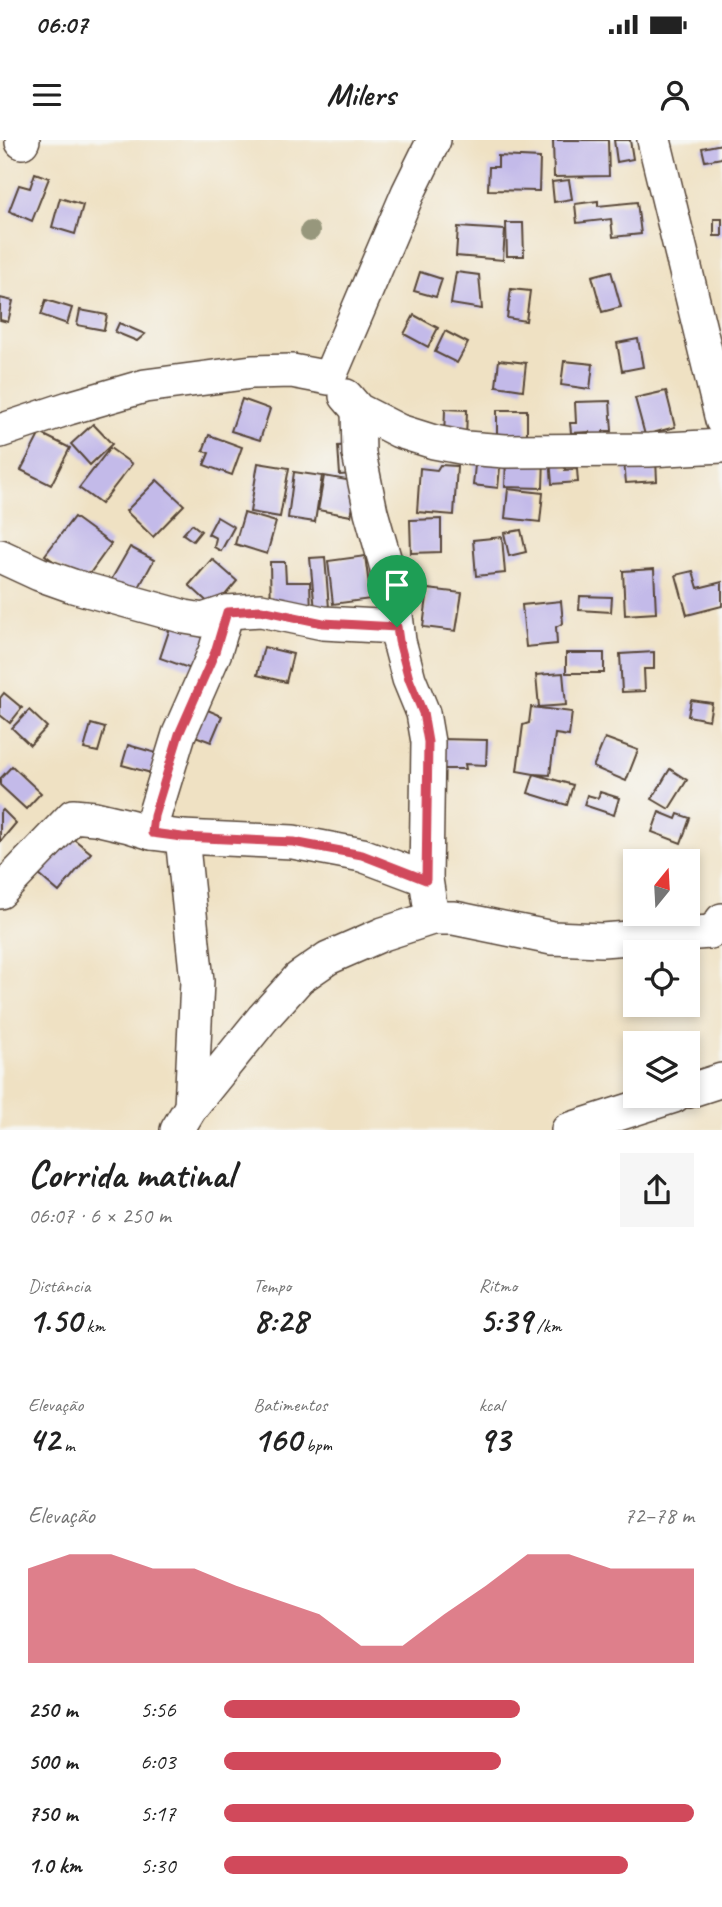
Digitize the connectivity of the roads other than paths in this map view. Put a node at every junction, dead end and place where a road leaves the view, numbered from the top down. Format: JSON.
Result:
{"nodes":[{"id":1,"x":434,"y":140,"type":"edge"},
{"id":2,"x":654,"y":140,"type":"edge"},
{"id":3,"x":329,"y":378,"type":"junction"},
{"id":4,"x":358,"y":410,"type":"junction"},
{"id":5,"x":722,"y":420,"type":"edge"},
{"id":6,"x":0,"y":431,"type":"edge"},
{"id":7,"x":722,"y":446,"type":"edge"},
{"id":8,"x":0,"y":556,"type":"edge"},
{"id":9,"x":227,"y":612,"type":"junction"},
{"id":10,"x":397,"y":627,"type":"junction"},
{"id":11,"x":167,"y":835,"type":"junction"},
{"id":12,"x":426,"y":880,"type":"junction"},
{"id":13,"x":0,"y":892,"type":"edge"},
{"id":14,"x":432,"y":918,"type":"junction"},
{"id":15,"x":722,"y":920,"type":"edge"},
{"id":16,"x":722,"y":1080,"type":"edge"},
{"id":17,"x":700,"y":1087,"type":"edge"},
{"id":18,"x":637,"y":1108,"type":"edge"},
{"id":19,"x":184,"y":1118,"type":"edge"},
{"id":20,"x":568,"y":1130,"type":"edge"}],
"edges":[{"from":1,"to":3,"type":"street"},
{"from":2,"to":5,"type":"street"},
{"from":3,"to":4,"type":"street"},
{"from":3,"to":6,"type":"street"},
{"from":4,"to":7,"type":"street"},
{"from":4,"to":10,"type":"street"},
{"from":8,"to":9,"type":"street"},
{"from":9,"to":10,"type":"street"},
{"from":9,"to":11,"type":"street"},
{"from":10,"to":12,"type":"street"},
{"from":11,"to":12,"type":"street"},
{"from":11,"to":13,"type":"street"},
{"from":11,"to":19,"type":"street"},
{"from":12,"to":14,"type":"street"},
{"from":14,"to":15,"type":"street"},
{"from":14,"to":19,"type":"street"},
{"from":16,"to":17,"type":"street"},
{"from":18,"to":20,"type":"street"}]}
